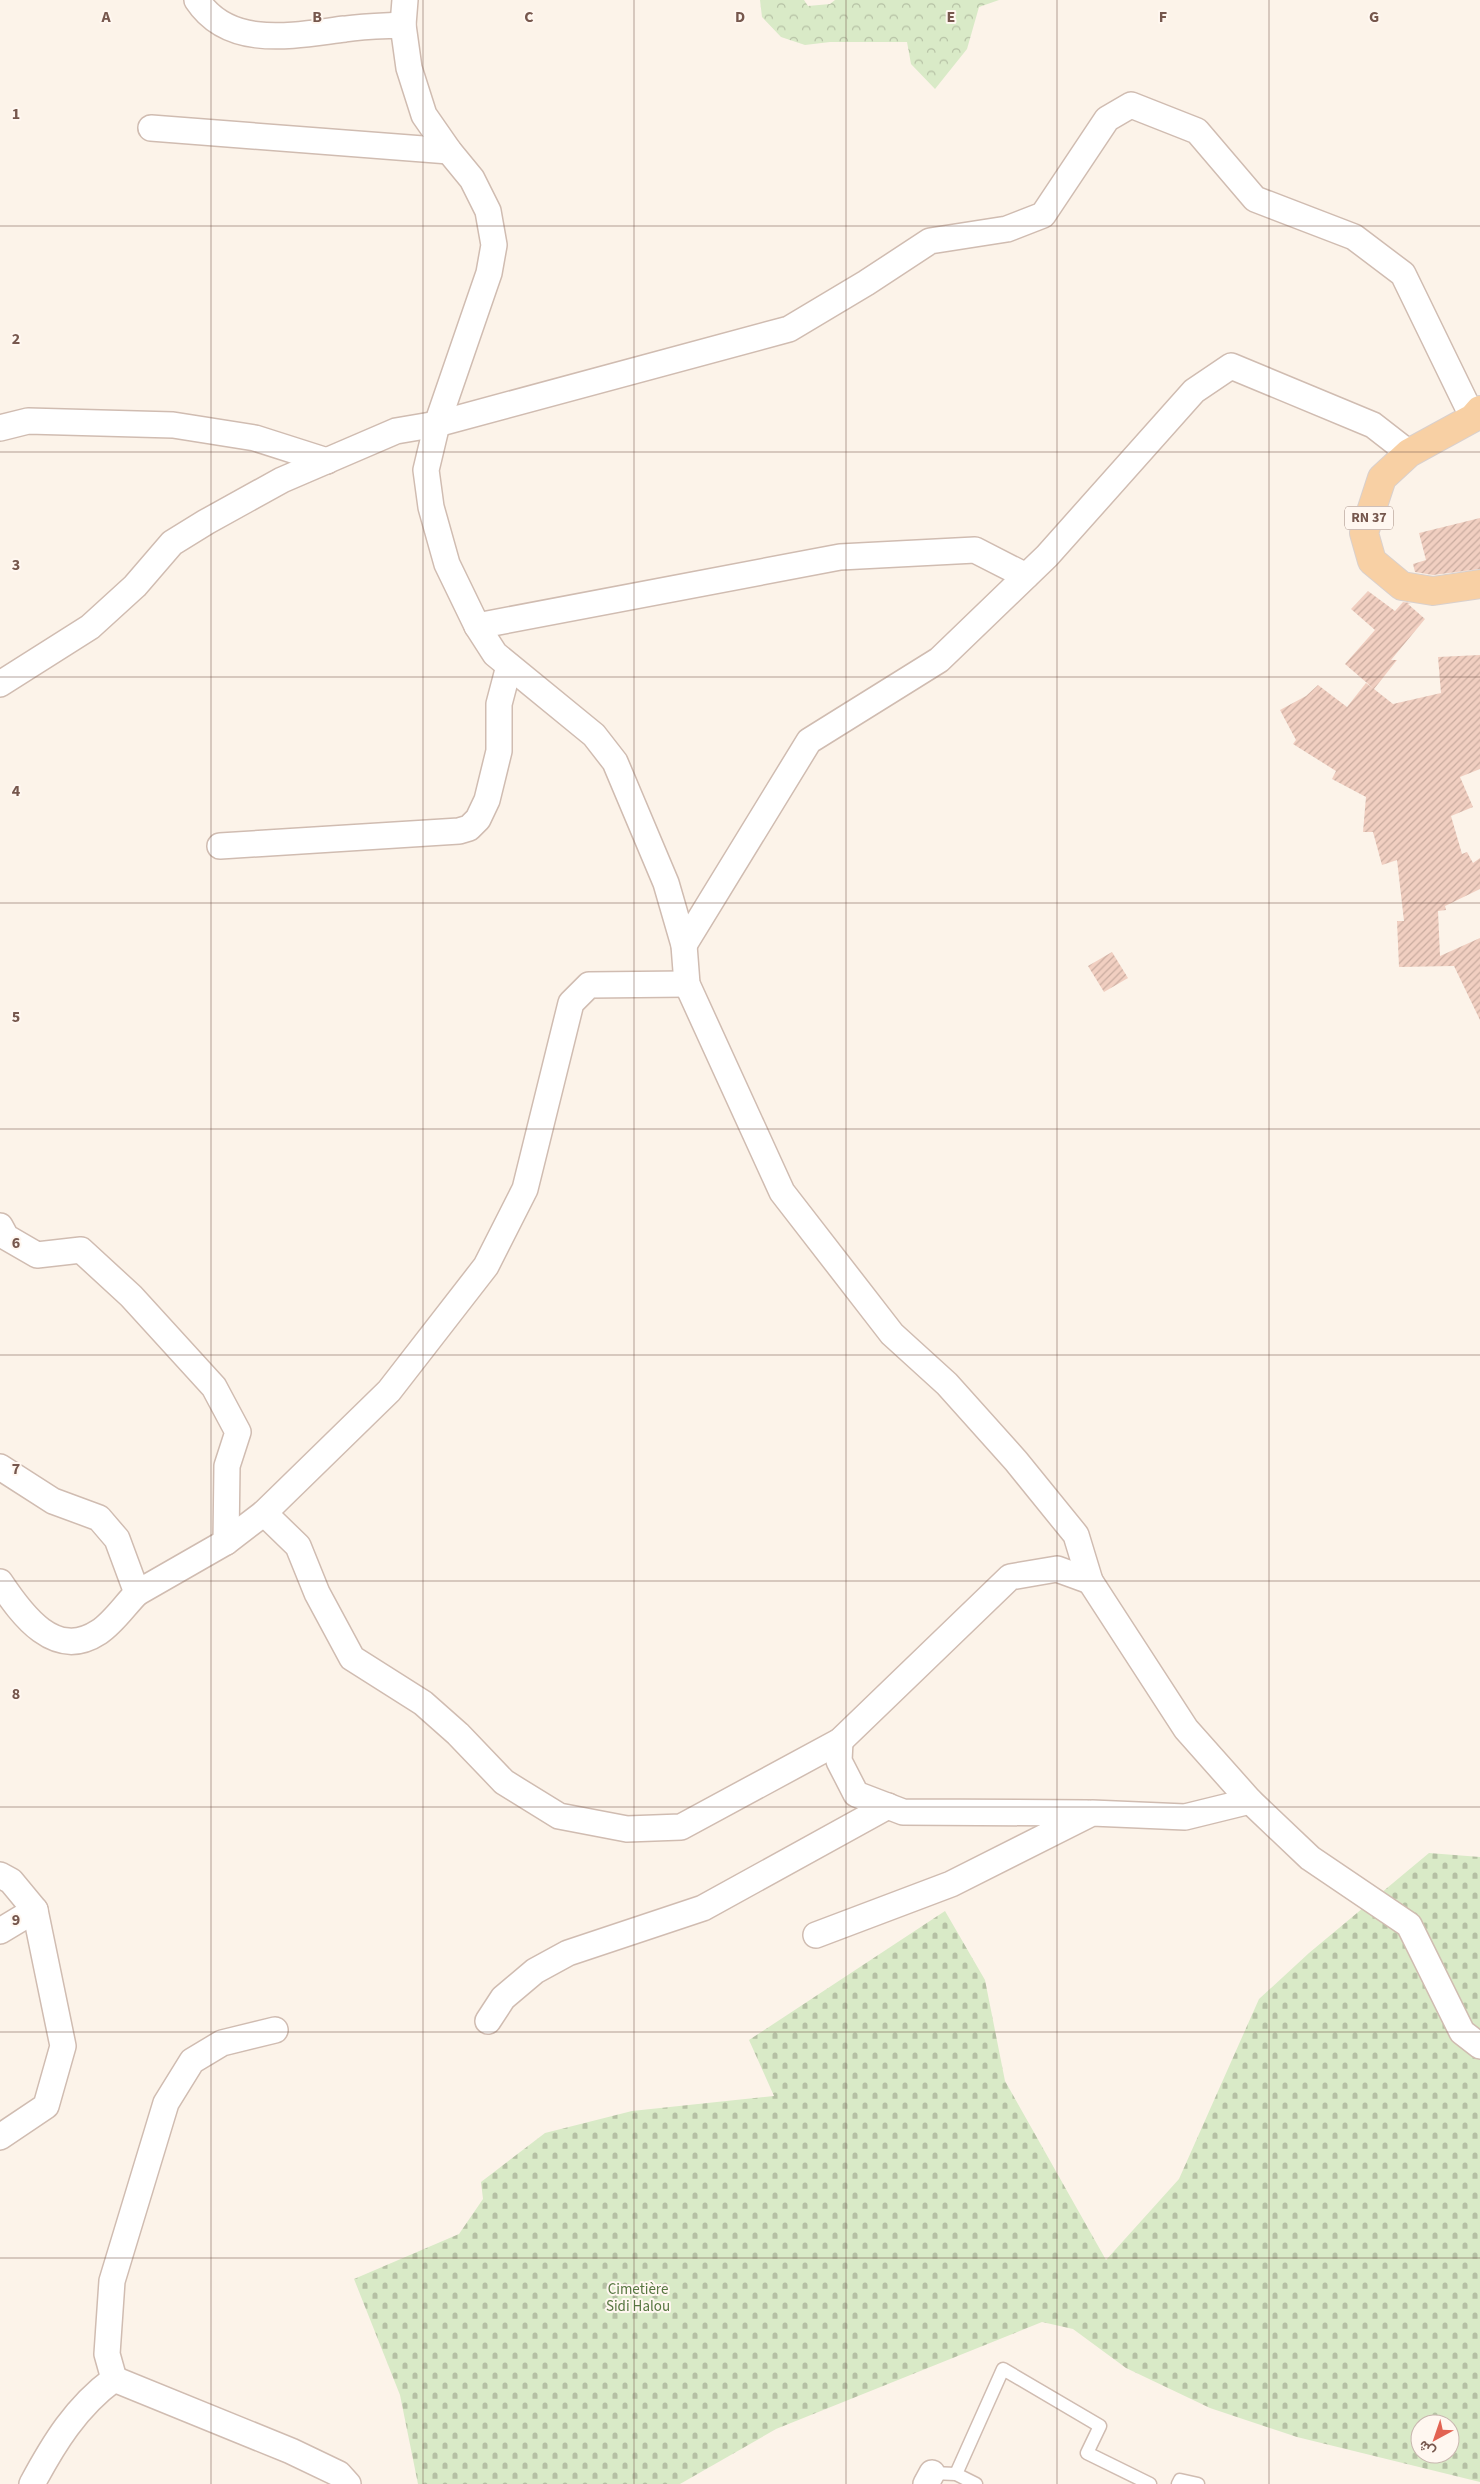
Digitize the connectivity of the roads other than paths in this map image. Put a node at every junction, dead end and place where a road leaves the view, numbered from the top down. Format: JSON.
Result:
{"nodes":[{"id":1,"x":197,"y":0,"type":"edge"},
{"id":2,"x":405,"y":0,"type":"edge"},
{"id":3,"x":403,"y":25,"type":"junction"},
{"id":4,"x":152,"y":128,"type":"dead end"},
{"id":5,"x":449,"y":151,"type":"junction"},
{"id":6,"x":1477,"y":414,"type":"edge"},
{"id":7,"x":437,"y":424,"type":"junction"},
{"id":8,"x":0,"y":428,"type":"edge"},
{"id":9,"x":1409,"y":453,"type":"junction"},
{"id":10,"x":327,"y":461,"type":"junction"},
{"id":11,"x":1026,"y":576,"type":"junction"},
{"id":12,"x":1480,"y":584,"type":"edge"},
{"id":13,"x":477,"y":626,"type":"junction"},
{"id":14,"x":510,"y":666,"type":"junction"},
{"id":15,"x":0,"y":684,"type":"edge"},
{"id":16,"x":220,"y":846,"type":"dead end"},
{"id":17,"x":684,"y":945,"type":"junction"},
{"id":18,"x":688,"y":984,"type":"junction"},
{"id":19,"x":0,"y":1226,"type":"edge"},
{"id":20,"x":0,"y":1467,"type":"edge"},
{"id":21,"x":264,"y":1513,"type":"junction"},
{"id":22,"x":226,"y":1542,"type":"junction"},
{"id":23,"x":1090,"y":1580,"type":"junction"},
{"id":24,"x":0,"y":1582,"type":"edge"},
{"id":25,"x":137,"y":1593,"type":"junction"},
{"id":26,"x":840,"y":1741,"type":"junction"},
{"id":27,"x":1250,"y":1801,"type":"junction"},
{"id":28,"x":888,"y":1806,"type":"junction"},
{"id":29,"x":1092,"y":1813,"type":"junction"},
{"id":30,"x":0,"y":1875,"type":"edge"},
{"id":31,"x":35,"y":1910,"type":"junction"},
{"id":32,"x":0,"y":1931,"type":"edge"},
{"id":33,"x":816,"y":1934,"type":"dead end"},
{"id":34,"x":488,"y":2021,"type":"dead end"},
{"id":35,"x":275,"y":2030,"type":"dead end"},
{"id":36,"x":1480,"y":2046,"type":"edge"},
{"id":37,"x":0,"y":2137,"type":"edge"},
{"id":38,"x":114,"y":2379,"type":"junction"},
{"id":39,"x":938,"y":2477,"type":"edge"},
{"id":40,"x":32,"y":2484,"type":"edge"},
{"id":41,"x":348,"y":2484,"type":"edge"},
{"id":42,"x":976,"y":2484,"type":"edge"},
{"id":43,"x":1150,"y":2484,"type":"edge"},
{"id":44,"x":1178,"y":2484,"type":"edge"},
{"id":45,"x":1198,"y":2484,"type":"edge"}],
"edges":[{"from":1,"to":3,"type":"street"},
{"from":2,"to":3,"type":"street"},
{"from":3,"to":5,"type":"street"},
{"from":4,"to":5,"type":"street"},
{"from":5,"to":7,"type":"street"},
{"from":6,"to":7,"type":"street"},
{"from":6,"to":9,"type":"main road","number":"RN 37"},
{"from":7,"to":10,"type":"street"},
{"from":7,"to":13,"type":"street"},
{"from":8,"to":10,"type":"street"},
{"from":9,"to":11,"type":"street"},
{"from":9,"to":12,"type":"main road","number":"RN 37"},
{"from":10,"to":15,"type":"street"},
{"from":11,"to":13,"type":"street"},
{"from":11,"to":17,"type":"street"},
{"from":13,"to":14,"type":"street"},
{"from":14,"to":16,"type":"street"},
{"from":14,"to":17,"type":"street"},
{"from":17,"to":18,"type":"street"},
{"from":18,"to":21,"type":"street"},
{"from":18,"to":23,"type":"street"},
{"from":19,"to":22,"type":"street"},
{"from":20,"to":25,"type":"street"},
{"from":21,"to":22,"type":"street"},
{"from":21,"to":26,"type":"street"},
{"from":22,"to":25,"type":"street"},
{"from":23,"to":26,"type":"street"},
{"from":23,"to":27,"type":"street"},
{"from":24,"to":25,"type":"street"},
{"from":26,"to":28,"type":"street"},
{"from":27,"to":29,"type":"street"},
{"from":27,"to":36,"type":"street"},
{"from":28,"to":29,"type":"street"},
{"from":28,"to":34,"type":"street"},
{"from":29,"to":33,"type":"street"},
{"from":30,"to":31,"type":"street"},
{"from":31,"to":32,"type":"street"},
{"from":31,"to":37,"type":"street"},
{"from":35,"to":38,"type":"street"},
{"from":38,"to":40,"type":"street"},
{"from":38,"to":41,"type":"street"},
{"from":39,"to":42,"type":"lane"},
{"from":39,"to":43,"type":"lane"},
{"from":44,"to":45,"type":"lane"}]}
